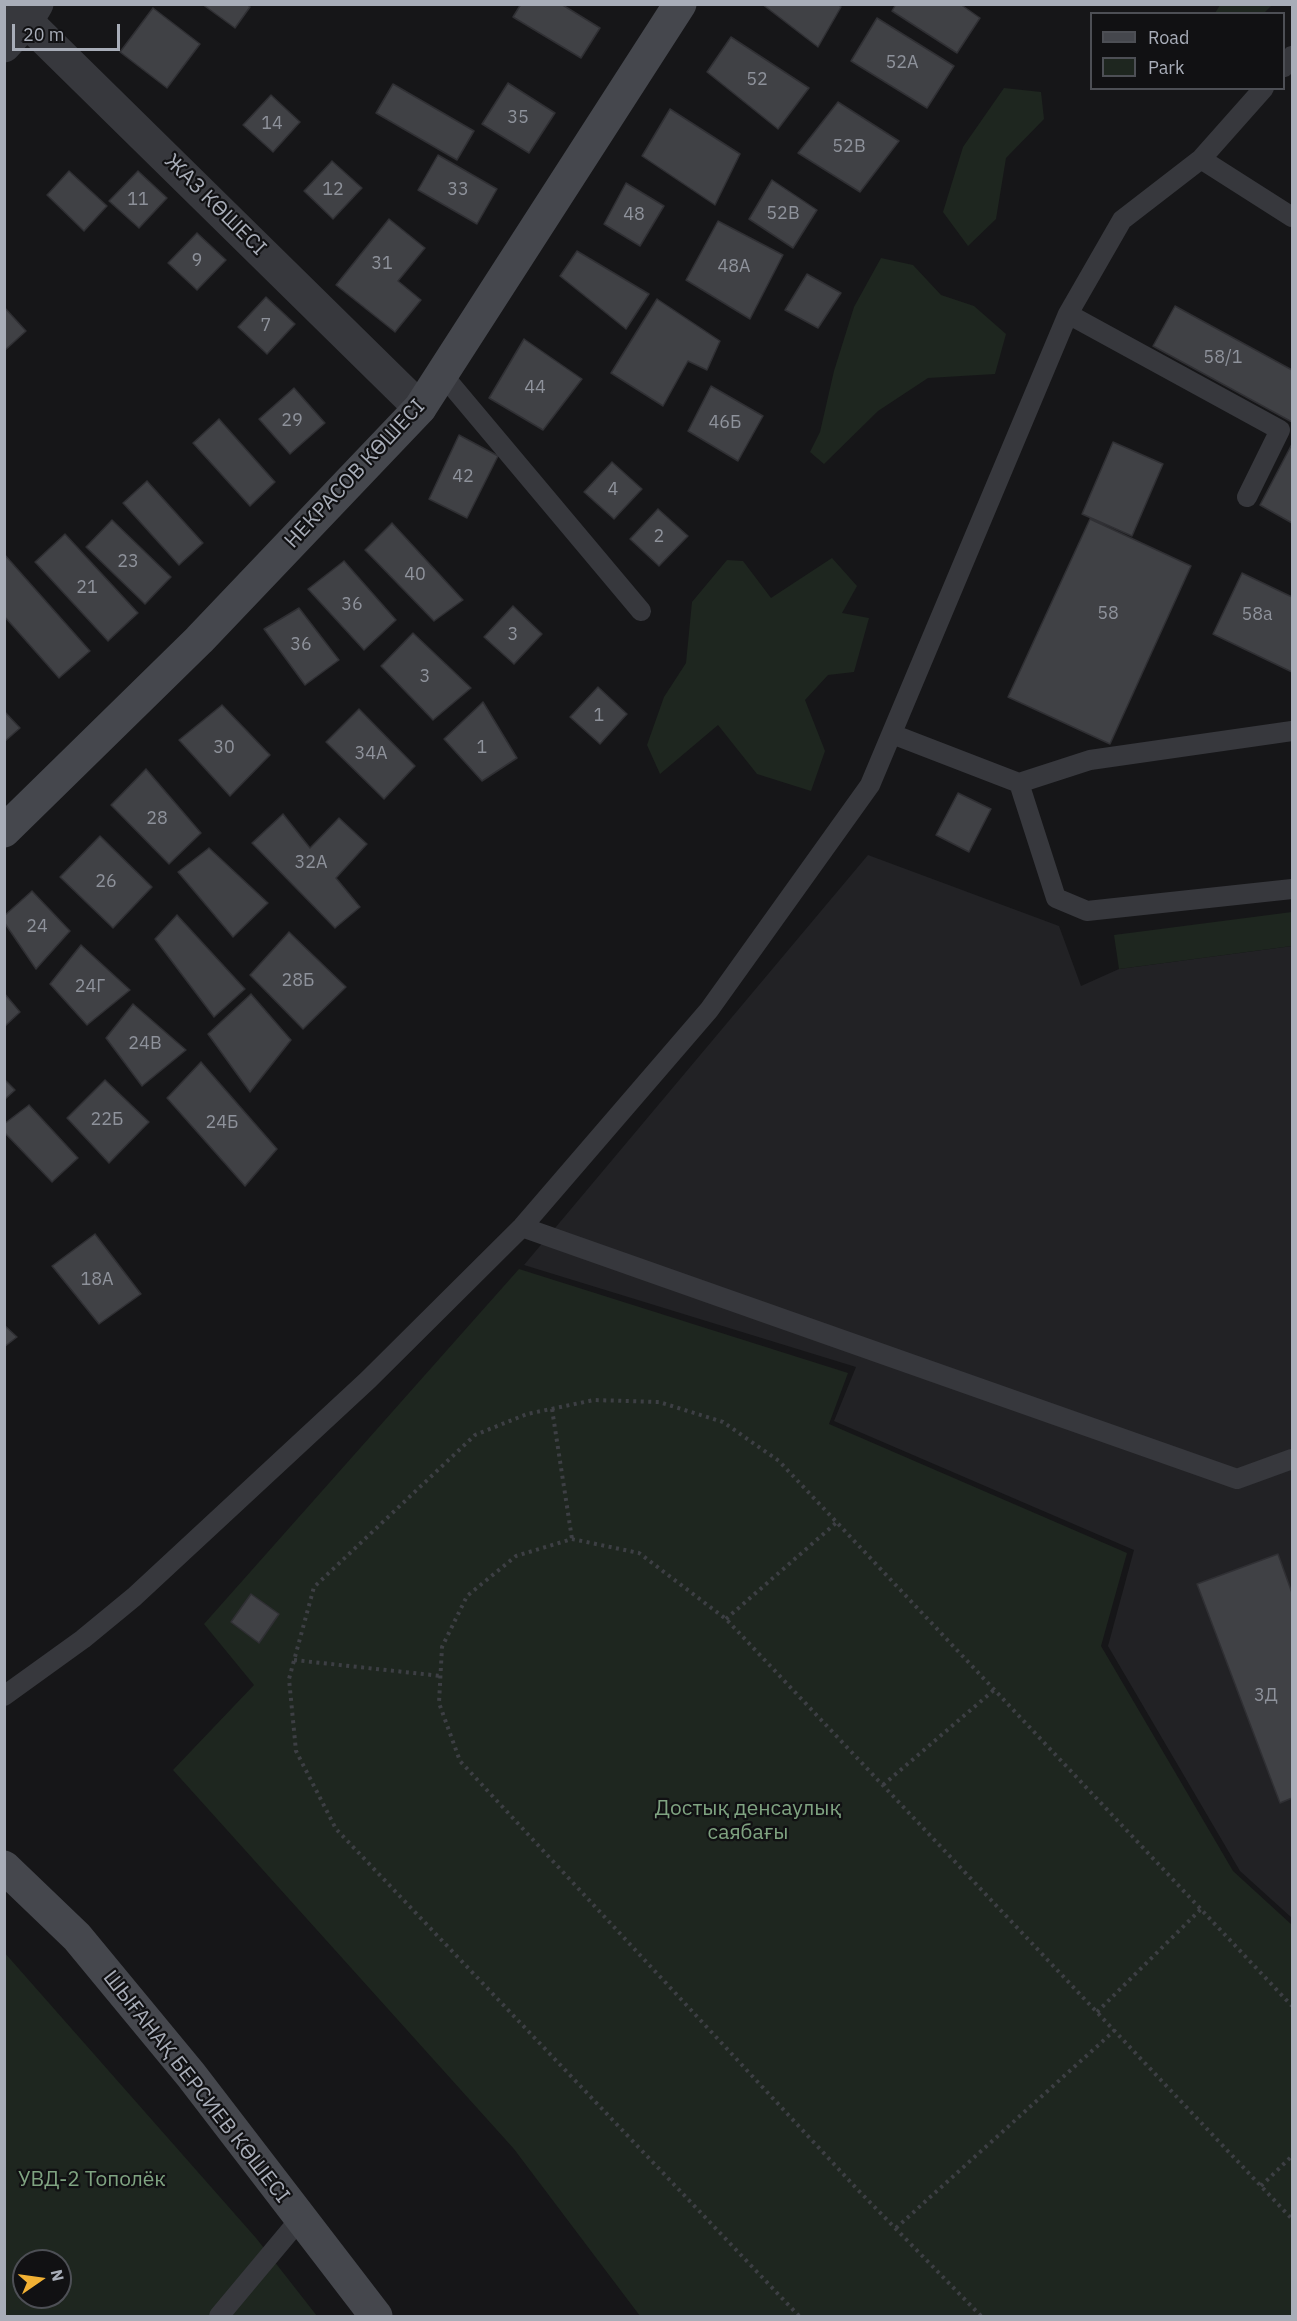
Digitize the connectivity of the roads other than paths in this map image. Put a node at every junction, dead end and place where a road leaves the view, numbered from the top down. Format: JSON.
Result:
{"nodes":[{"id":1,"x":680,"y":4,"type":"edge"},
{"id":2,"x":24,"y":10,"type":"edge"},
{"id":3,"x":4,"y":46,"type":"edge"},
{"id":4,"x":1262,"y":90,"type":"edge"},
{"id":5,"x":1201,"y":159,"type":"junction"},
{"id":6,"x":1293,"y":217,"type":"edge"},
{"id":7,"x":1068,"y":314,"type":"junction"},
{"id":8,"x":442,"y":374,"type":"junction"},
{"id":9,"x":420,"y":408,"type":"junction"},
{"id":10,"x":1248,"y":497,"type":"dead end"},
{"id":11,"x":641,"y":611,"type":"dead end"},
{"id":12,"x":1293,"y":730,"type":"edge"},
{"id":13,"x":891,"y":734,"type":"junction"},
{"id":14,"x":1019,"y":783,"type":"junction"},
{"id":15,"x":4,"y":831,"type":"edge"},
{"id":16,"x":1293,"y":889,"type":"edge"},
{"id":17,"x":522,"y":1227,"type":"junction"},
{"id":18,"x":1293,"y":1459,"type":"edge"},
{"id":19,"x":4,"y":1696,"type":"edge"},
{"id":20,"x":4,"y":1867,"type":"edge"},
{"id":21,"x":300,"y":2219,"type":"junction"},
{"id":22,"x":219,"y":2316,"type":"edge"},
{"id":23,"x":376,"y":2316,"type":"edge"}],
"edges":[{"from":1,"to":8,"type":"main road","name":"НЕКРАСОВ КӨШЕСІ"},
{"from":2,"to":3,"type":"street"},
{"from":2,"to":9,"type":"street","name":"ЖАЗ КӨШЕСІ"},
{"from":4,"to":5,"type":"lane"},
{"from":5,"to":6,"type":"lane"},
{"from":5,"to":7,"type":"lane"},
{"from":7,"to":10,"type":"lane"},
{"from":7,"to":13,"type":"lane"},
{"from":8,"to":9,"type":"main road","name":"НЕКРАСОВ КӨШЕСІ"},
{"from":8,"to":11,"type":"lane"},
{"from":9,"to":15,"type":"main road","name":"НЕКРАСОВ КӨШЕСІ"},
{"from":12,"to":14,"type":"lane"},
{"from":13,"to":14,"type":"lane"},
{"from":13,"to":17,"type":"lane"},
{"from":14,"to":16,"type":"lane"},
{"from":17,"to":18,"type":"lane"},
{"from":17,"to":19,"type":"lane"},
{"from":20,"to":21,"type":"main road","name":"ШЫҒАНАҚ БЕРСИЕВ КӨШЕСІ"},
{"from":21,"to":22,"type":"lane"},
{"from":21,"to":23,"type":"main road","name":"ШЫҒАНАҚ БЕРСИЕВ КӨШЕСІ"}]}
